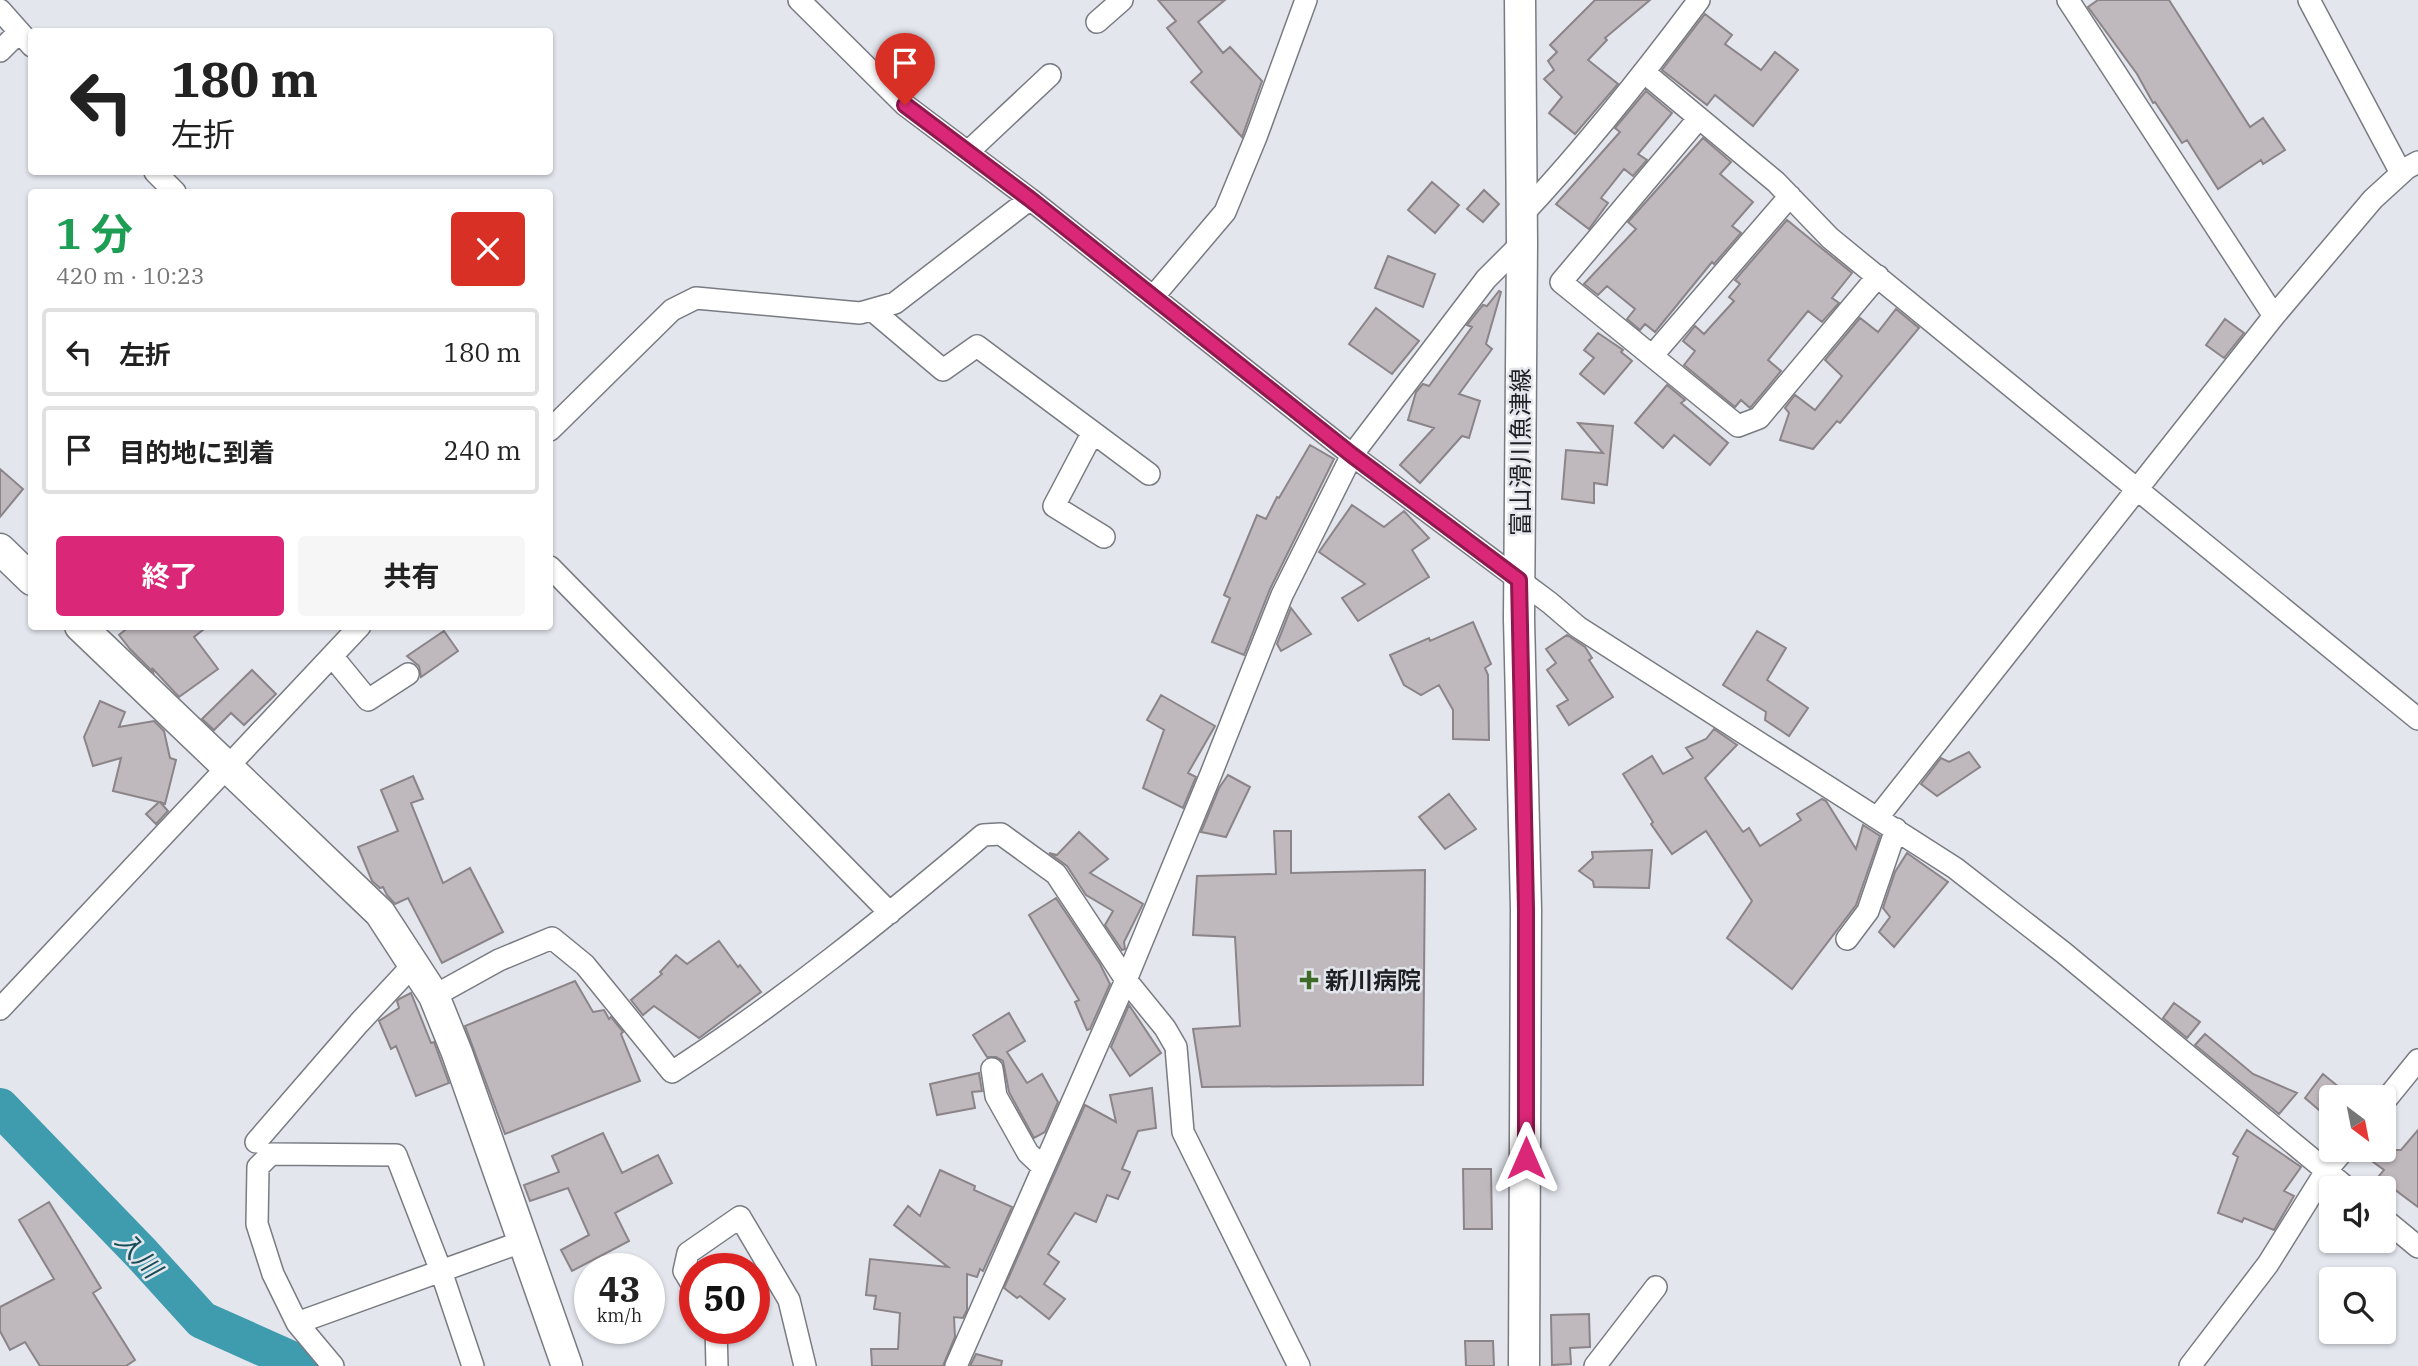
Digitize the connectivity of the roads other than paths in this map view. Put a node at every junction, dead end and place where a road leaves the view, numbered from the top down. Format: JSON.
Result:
{"nodes":[{"id":1,"x":799,"y":0,"type":"edge"},
{"id":2,"x":1122,"y":0,"type":"edge"},
{"id":3,"x":1306,"y":0,"type":"edge"},
{"id":4,"x":1520,"y":0,"type":"edge"},
{"id":5,"x":1699,"y":0,"type":"edge"},
{"id":6,"x":2068,"y":0,"type":"edge"},
{"id":7,"x":2309,"y":0,"type":"edge"},
{"id":8,"x":0,"y":10,"type":"edge"},
{"id":9,"x":1097,"y":22,"type":"dead end"},
{"id":10,"x":25,"y":39,"type":"edge"},
{"id":11,"x":0,"y":51,"type":"edge"},
{"id":12,"x":1645,"y":72,"type":"junction"},
{"id":13,"x":1050,"y":75,"type":"dead end"},
{"id":14,"x":1699,"y":118,"type":"junction"},
{"id":15,"x":968,"y":152,"type":"junction"},
{"id":16,"x":2410,"y":168,"type":"edge"},
{"id":17,"x":158,"y":175,"type":"edge"},
{"id":18,"x":172,"y":189,"type":"edge"},
{"id":19,"x":1790,"y":196,"type":"junction"},
{"id":20,"x":1030,"y":199,"type":"junction"},
{"id":21,"x":1522,"y":230,"type":"junction"},
{"id":22,"x":1878,"y":276,"type":"junction"},
{"id":23,"x":1153,"y":297,"type":"junction"},
{"id":24,"x":872,"y":310,"type":"junction"},
{"id":25,"x":2274,"y":316,"type":"junction"},
{"id":26,"x":1652,"y":356,"type":"junction"},
{"id":27,"x":553,"y":427,"type":"edge"},
{"id":28,"x":1093,"y":432,"type":"junction"},
{"id":29,"x":1352,"y":455,"type":"junction"},
{"id":30,"x":1149,"y":474,"type":"dead end"},
{"id":31,"x":2136,"y":488,"type":"junction"},
{"id":32,"x":1104,"y":537,"type":"dead end"},
{"id":33,"x":0,"y":549,"type":"edge"},
{"id":34,"x":553,"y":571,"type":"edge"},
{"id":35,"x":28,"y":576,"type":"edge"},
{"id":36,"x":1519,"y":580,"type":"junction"},
{"id":37,"x":84,"y":630,"type":"edge"},
{"id":38,"x":356,"y":630,"type":"edge"},
{"id":39,"x":332,"y":656,"type":"junction"},
{"id":40,"x":408,"y":674,"type":"dead end"},
{"id":41,"x":2418,"y":719,"type":"edge"},
{"id":42,"x":228,"y":767,"type":"junction"},
{"id":43,"x":1878,"y":817,"type":"junction"},
{"id":44,"x":1896,"y":829,"type":"junction"},
{"id":45,"x":890,"y":913,"type":"junction"},
{"id":46,"x":1847,"y":939,"type":"dead end"},
{"id":47,"x":414,"y":965,"type":"junction"},
{"id":48,"x":1126,"y":980,"type":"junction"},
{"id":49,"x":434,"y":996,"type":"junction"},
{"id":50,"x":0,"y":1009,"type":"edge"},
{"id":51,"x":2418,"y":1060,"type":"edge"},
{"id":52,"x":992,"y":1069,"type":"dead end"},
{"id":53,"x":2396,"y":1087,"type":"edge"},
{"id":54,"x":256,"y":1142,"type":"dead end"},
{"id":55,"x":2334,"y":1162,"type":"edge"},
{"id":56,"x":1043,"y":1167,"type":"junction"},
{"id":57,"x":2326,"y":1171,"type":"junction"},
{"id":58,"x":2332,"y":1176,"type":"edge"},
{"id":59,"x":2396,"y":1229,"type":"edge"},
{"id":60,"x":524,"y":1241,"type":"junction"},
{"id":61,"x":2418,"y":1247,"type":"edge"},
{"id":62,"x":688,"y":1253,"type":"edge"},
{"id":63,"x":761,"y":1253,"type":"edge"},
{"id":64,"x":770,"y":1268,"type":"edge"},
{"id":65,"x":441,"y":1271,"type":"junction"},
{"id":66,"x":1656,"y":1287,"type":"dead end"},
{"id":67,"x":298,"y":1322,"type":"junction"},
{"id":68,"x":716,"y":1344,"type":"edge"},
{"id":69,"x":333,"y":1366,"type":"edge"},
{"id":70,"x":474,"y":1366,"type":"edge"},
{"id":71,"x":566,"y":1366,"type":"edge"},
{"id":72,"x":717,"y":1366,"type":"edge"},
{"id":73,"x":804,"y":1366,"type":"edge"},
{"id":74,"x":956,"y":1366,"type":"edge"},
{"id":75,"x":1299,"y":1366,"type":"edge"},
{"id":76,"x":1524,"y":1366,"type":"edge"},
{"id":77,"x":1595,"y":1366,"type":"edge"},
{"id":78,"x":2190,"y":1366,"type":"edge"}],
"edges":[{"from":1,"to":15,"type":"street"},
{"from":2,"to":9,"type":"street"},
{"from":3,"to":23,"type":"street"},
{"from":4,"to":21,"type":"main road","name":"富山滑川魚津線"},
{"from":5,"to":12,"type":"street"},
{"from":6,"to":25,"type":"street"},
{"from":7,"to":16,"type":"street"},
{"from":8,"to":10,"type":"street"},
{"from":10,"to":11,"type":"street"},
{"from":12,"to":14,"type":"street"},
{"from":12,"to":21,"type":"street"},
{"from":13,"to":15,"type":"street"},
{"from":14,"to":19,"type":"street"},
{"from":14,"to":26,"type":"street"},
{"from":15,"to":20,"type":"street"},
{"from":16,"to":25,"type":"street"},
{"from":17,"to":18,"type":"street"},
{"from":19,"to":22,"type":"street"},
{"from":19,"to":26,"type":"street"},
{"from":20,"to":23,"type":"street"},
{"from":20,"to":24,"type":"street"},
{"from":21,"to":29,"type":"street"},
{"from":21,"to":36,"type":"main road","name":"富山滑川魚津線"},
{"from":22,"to":26,"type":"street"},
{"from":22,"to":31,"type":"street"},
{"from":23,"to":29,"type":"street"},
{"from":24,"to":27,"type":"street"},
{"from":24,"to":28,"type":"street"},
{"from":25,"to":31,"type":"street"},
{"from":28,"to":30,"type":"street"},
{"from":28,"to":32,"type":"street"},
{"from":29,"to":36,"type":"street"},
{"from":29,"to":48,"type":"street"},
{"from":31,"to":41,"type":"street"},
{"from":31,"to":43,"type":"street"},
{"from":33,"to":35,"type":"main road"},
{"from":34,"to":45,"type":"street"},
{"from":36,"to":43,"type":"street"},
{"from":36,"to":76,"type":"main road","name":"富山滑川魚津線"},
{"from":37,"to":42,"type":"main road"},
{"from":38,"to":39,"type":"street"},
{"from":39,"to":40,"type":"street"},
{"from":39,"to":42,"type":"street"},
{"from":42,"to":47,"type":"main road"},
{"from":42,"to":50,"type":"street"},
{"from":43,"to":44,"type":"street"},
{"from":44,"to":46,"type":"street"},
{"from":44,"to":57,"type":"street"},
{"from":45,"to":48,"type":"street"},
{"from":45,"to":49,"type":"street"},
{"from":47,"to":49,"type":"main road"},
{"from":47,"to":54,"type":"street"},
{"from":48,"to":56,"type":"street"},
{"from":48,"to":75,"type":"street"},
{"from":49,"to":60,"type":"main road"},
{"from":51,"to":53,"type":"street"},
{"from":52,"to":56,"type":"street"},
{"from":55,"to":57,"type":"street"},
{"from":56,"to":74,"type":"street"},
{"from":57,"to":58,"type":"street"},
{"from":57,"to":78,"type":"street"},
{"from":59,"to":61,"type":"street"},
{"from":60,"to":65,"type":"street"},
{"from":60,"to":71,"type":"main road"},
{"from":62,"to":63,"type":"street"},
{"from":64,"to":73,"type":"street"},
{"from":65,"to":67,"type":"street"},
{"from":65,"to":67,"type":"street"},
{"from":65,"to":70,"type":"street"},
{"from":66,"to":77,"type":"street"},
{"from":67,"to":69,"type":"street"},
{"from":68,"to":72,"type":"street"}]}
